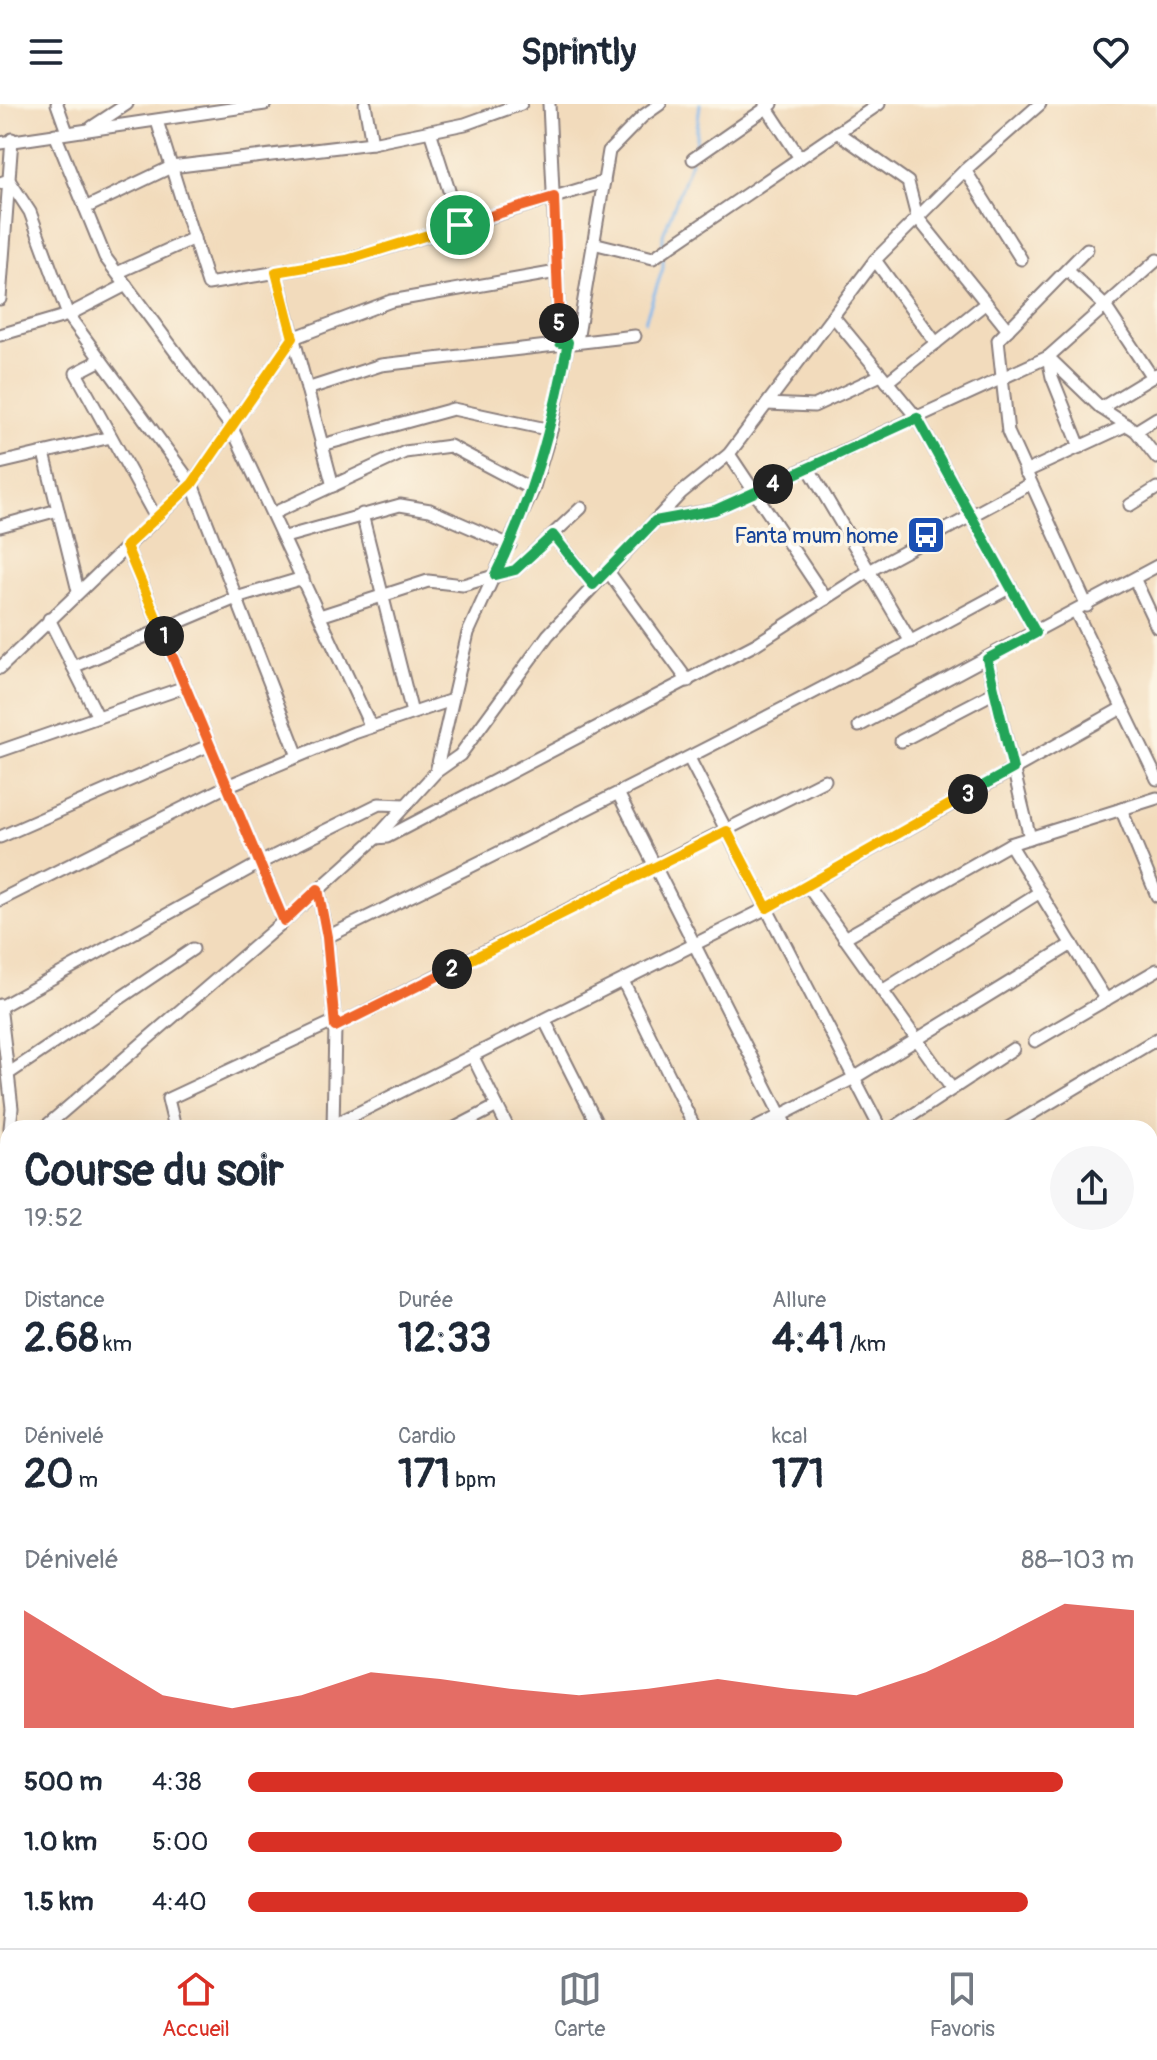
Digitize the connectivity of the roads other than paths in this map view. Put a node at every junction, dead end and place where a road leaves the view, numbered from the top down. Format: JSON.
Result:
{"nodes":[{"id":1,"x":57,"y":104,"type":"edge"},
{"id":2,"x":127,"y":104,"type":"edge"},
{"id":3,"x":265,"y":104,"type":"edge"},
{"id":4,"x":365,"y":104,"type":"edge"},
{"id":5,"x":521,"y":104,"type":"edge"},
{"id":6,"x":549,"y":104,"type":"edge"},
{"id":7,"x":660,"y":104,"type":"edge"},
{"id":8,"x":879,"y":104,"type":"edge"},
{"id":9,"x":1040,"y":104,"type":"edge"},
{"id":10,"x":768,"y":105,"type":"edge"},
{"id":11,"x":220,"y":108,"type":"edge"},
{"id":12,"x":157,"y":121,"type":"junction"},
{"id":13,"x":88,"y":130,"type":"junction"},
{"id":14,"x":430,"y":131,"type":"junction"},
{"id":15,"x":837,"y":132,"type":"junction"},
{"id":16,"x":61,"y":133,"type":"junction"},
{"id":17,"x":12,"y":139,"type":"junction"},
{"id":18,"x":0,"y":143,"type":"edge"},
{"id":19,"x":372,"y":143,"type":"junction"},
{"id":20,"x":800,"y":158,"type":"junction"},
{"id":21,"x":693,"y":159,"type":"dead end"},
{"id":22,"x":171,"y":167,"type":"junction"},
{"id":23,"x":965,"y":170,"type":"junction"},
{"id":24,"x":5,"y":182,"type":"edge"},
{"id":25,"x":604,"y":182,"type":"junction"},
{"id":26,"x":554,"y":197,"type":"junction"},
{"id":27,"x":85,"y":208,"type":"junction"},
{"id":28,"x":917,"y":217,"type":"junction"},
{"id":29,"x":460,"y":225,"type":"junction"},
{"id":30,"x":194,"y":238,"type":"junction"},
{"id":31,"x":593,"y":243,"type":"junction"},
{"id":32,"x":1087,"y":249,"type":"dead end"},
{"id":33,"x":1021,"y":259,"type":"dead end"},
{"id":34,"x":875,"y":260,"type":"junction"},
{"id":35,"x":1157,"y":260,"type":"edge"},
{"id":36,"x":1067,"y":270,"type":"junction"},
{"id":37,"x":1,"y":271,"type":"edge"},
{"id":38,"x":276,"y":272,"type":"junction"},
{"id":39,"x":557,"y":272,"type":"junction"},
{"id":40,"x":117,"y":273,"type":"junction"},
{"id":41,"x":126,"y":285,"type":"junction"},
{"id":42,"x":0,"y":299,"type":"edge"},
{"id":43,"x":986,"y":303,"type":"junction"},
{"id":44,"x":1105,"y":306,"type":"junction"},
{"id":45,"x":68,"y":315,"type":"junction"},
{"id":46,"x":833,"y":316,"type":"junction"},
{"id":47,"x":1008,"y":330,"type":"junction"},
{"id":48,"x":0,"y":335,"type":"edge"},
{"id":49,"x":635,"y":336,"type":"dead end"},
{"id":50,"x":293,"y":338,"type":"junction"},
{"id":51,"x":568,"y":342,"type":"junction"},
{"id":52,"x":936,"y":343,"type":"junction"},
{"id":53,"x":1048,"y":357,"type":"junction"},
{"id":54,"x":101,"y":360,"type":"junction"},
{"id":55,"x":1154,"y":375,"type":"edge"},
{"id":56,"x":884,"y":379,"type":"junction"},
{"id":57,"x":1000,"y":379,"type":"junction"},
{"id":58,"x":307,"y":389,"type":"junction"},
{"id":59,"x":767,"y":404,"type":"junction"},
{"id":60,"x":1101,"y":408,"type":"junction"},
{"id":61,"x":917,"y":418,"type":"junction"},
{"id":62,"x":1157,"y":418,"type":"edge"},
{"id":63,"x":232,"y":428,"type":"junction"},
{"id":64,"x":1131,"y":428,"type":"junction"},
{"id":65,"x":551,"y":430,"type":"junction"},
{"id":66,"x":111,"y":437,"type":"junction"},
{"id":67,"x":322,"y":445,"type":"junction"},
{"id":68,"x":1080,"y":447,"type":"junction"},
{"id":69,"x":44,"y":453,"type":"junction"},
{"id":70,"x":729,"y":454,"type":"junction"},
{"id":71,"x":1157,"y":458,"type":"edge"},
{"id":72,"x":0,"y":463,"type":"edge"},
{"id":73,"x":808,"y":467,"type":"junction"},
{"id":74,"x":1025,"y":472,"type":"junction"},
{"id":75,"x":192,"y":484,"type":"junction"},
{"id":76,"x":1030,"y":484,"type":"junction"},
{"id":77,"x":333,"y":486,"type":"junction"},
{"id":78,"x":1157,"y":488,"type":"edge"},
{"id":79,"x":533,"y":490,"type":"junction"},
{"id":80,"x":754,"y":492,"type":"junction"},
{"id":81,"x":1130,"y":505,"type":"dead end"},
{"id":82,"x":581,"y":508,"type":"dead end"},
{"id":83,"x":58,"y":510,"type":"junction"},
{"id":84,"x":274,"y":513,"type":"junction"},
{"id":85,"x":362,"y":514,"type":"junction"},
{"id":86,"x":971,"y":516,"type":"junction"},
{"id":87,"x":156,"y":518,"type":"junction"},
{"id":88,"x":655,"y":521,"type":"junction"},
{"id":89,"x":0,"y":526,"type":"edge"},
{"id":90,"x":553,"y":535,"type":"junction"},
{"id":91,"x":285,"y":537,"type":"junction"},
{"id":92,"x":510,"y":545,"type":"junction"},
{"id":93,"x":126,"y":546,"type":"junction"},
{"id":94,"x":1157,"y":566,"type":"edge"},
{"id":95,"x":607,"y":570,"type":"junction"},
{"id":96,"x":869,"y":571,"type":"junction"},
{"id":97,"x":495,"y":575,"type":"junction"},
{"id":98,"x":303,"y":578,"type":"junction"},
{"id":99,"x":1135,"y":580,"type":"junction"},
{"id":100,"x":593,"y":585,"type":"junction"},
{"id":101,"x":1011,"y":587,"type":"junction"},
{"id":102,"x":78,"y":591,"type":"junction"},
{"id":103,"x":383,"y":596,"type":"junction"},
{"id":104,"x":236,"y":598,"type":"junction"},
{"id":105,"x":826,"y":599,"type":"junction"},
{"id":106,"x":1081,"y":609,"type":"junction"},
{"id":107,"x":320,"y":616,"type":"junction"},
{"id":108,"x":49,"y":619,"type":"junction"},
{"id":109,"x":1157,"y":627,"type":"edge"},
{"id":110,"x":161,"y":630,"type":"junction"},
{"id":111,"x":1036,"y":633,"type":"junction"},
{"id":112,"x":911,"y":642,"type":"junction"},
{"id":113,"x":987,"y":659,"type":"junction"},
{"id":114,"x":73,"y":667,"type":"junction"},
{"id":115,"x":0,"y":668,"type":"edge"},
{"id":116,"x":688,"y":681,"type":"junction"},
{"id":117,"x":185,"y":687,"type":"junction"},
{"id":118,"x":995,"y":692,"type":"junction"},
{"id":119,"x":452,"y":700,"type":"junction"},
{"id":120,"x":1122,"y":708,"type":"junction"},
{"id":121,"x":412,"y":713,"type":"junction"},
{"id":122,"x":98,"y":717,"type":"junction"},
{"id":123,"x":859,"y":726,"type":"dead end"},
{"id":124,"x":371,"y":727,"type":"junction"},
{"id":125,"x":901,"y":741,"type":"dead end"},
{"id":126,"x":210,"y":745,"type":"junction"},
{"id":127,"x":0,"y":751,"type":"edge"},
{"id":128,"x":298,"y":756,"type":"junction"},
{"id":129,"x":689,"y":758,"type":"junction"},
{"id":130,"x":1013,"y":769,"type":"junction"},
{"id":131,"x":436,"y":772,"type":"junction"},
{"id":132,"x":1157,"y":779,"type":"edge"},
{"id":133,"x":825,"y":780,"type":"dead end"},
{"id":134,"x":227,"y":786,"type":"junction"},
{"id":135,"x":619,"y":795,"type":"junction"},
{"id":136,"x":1157,"y":798,"type":"edge"},
{"id":137,"x":406,"y":805,"type":"junction"},
{"id":138,"x":1121,"y":809,"type":"junction"},
{"id":139,"x":727,"y":831,"type":"junction"},
{"id":140,"x":0,"y":837,"type":"edge"},
{"id":141,"x":376,"y":838,"type":"junction"},
{"id":142,"x":1030,"y":838,"type":"junction"},
{"id":143,"x":1010,"y":844,"type":"junction"},
{"id":144,"x":260,"y":863,"type":"junction"},
{"id":145,"x":655,"y":868,"type":"junction"},
{"id":146,"x":807,"y":885,"type":"junction"},
{"id":147,"x":318,"y":889,"type":"junction"},
{"id":148,"x":1040,"y":892,"type":"junction"},
{"id":149,"x":1157,"y":896,"type":"edge"},
{"id":150,"x":0,"y":900,"type":"edge"},
{"id":151,"x":767,"y":908,"type":"junction"},
{"id":152,"x":284,"y":921,"type":"junction"},
{"id":153,"x":327,"y":937,"type":"junction"},
{"id":154,"x":844,"y":938,"type":"junction"},
{"id":155,"x":1072,"y":944,"type":"junction"},
{"id":156,"x":694,"y":945,"type":"junction"},
{"id":157,"x":193,"y":949,"type":"dead end"},
{"id":158,"x":1157,"y":970,"type":"edge"},
{"id":159,"x":623,"y":981,"type":"junction"},
{"id":160,"x":882,"y":991,"type":"junction"},
{"id":161,"x":1106,"y":1000,"type":"junction"},
{"id":162,"x":0,"y":1006,"type":"edge"},
{"id":163,"x":545,"y":1021,"type":"junction"},
{"id":164,"x":335,"y":1024,"type":"junction"},
{"id":165,"x":1157,"y":1039,"type":"edge"},
{"id":166,"x":917,"y":1040,"type":"junction"},
{"id":167,"x":1035,"y":1041,"type":"dead end"},
{"id":168,"x":1013,"y":1049,"type":"dead end"},
{"id":169,"x":473,"y":1057,"type":"junction"},
{"id":170,"x":8,"y":1074,"type":"junction"},
{"id":171,"x":854,"y":1078,"type":"junction"},
{"id":172,"x":952,"y":1089,"type":"junction"},
{"id":173,"x":497,"y":1106,"type":"junction"},
{"id":174,"x":781,"y":1116,"type":"junction"},
{"id":175,"x":11,"y":1120,"type":"edge"},
{"id":176,"x":53,"y":1120,"type":"edge"},
{"id":177,"x":173,"y":1120,"type":"edge"},
{"id":178,"x":331,"y":1120,"type":"edge"},
{"id":179,"x":345,"y":1120,"type":"edge"},
{"id":180,"x":470,"y":1120,"type":"edge"},
{"id":181,"x":504,"y":1120,"type":"edge"},
{"id":182,"x":595,"y":1120,"type":"edge"},
{"id":183,"x":691,"y":1120,"type":"edge"},
{"id":184,"x":773,"y":1120,"type":"edge"},
{"id":185,"x":783,"y":1120,"type":"edge"},
{"id":186,"x":876,"y":1120,"type":"edge"},
{"id":187,"x":905,"y":1120,"type":"edge"},
{"id":188,"x":1021,"y":1120,"type":"edge"}],
"edges":[{"from":1,"to":16,"type":"street"},
{"from":2,"to":13,"type":"street"},
{"from":3,"to":11,"type":"street"},
{"from":4,"to":19,"type":"street"},
{"from":5,"to":14,"type":"street"},
{"from":6,"to":26,"type":"street"},
{"from":7,"to":25,"type":"street"},
{"from":8,"to":15,"type":"street"},
{"from":9,"to":23,"type":"street"},
{"from":10,"to":20,"type":"street"},
{"from":10,"to":21,"type":"street"},
{"from":11,"to":12,"type":"street"},
{"from":12,"to":13,"type":"street"},
{"from":12,"to":22,"type":"street"},
{"from":13,"to":16,"type":"street"},
{"from":14,"to":19,"type":"street"},
{"from":14,"to":29,"type":"street"},
{"from":15,"to":20,"type":"street"},
{"from":15,"to":28,"type":"street"},
{"from":16,"to":17,"type":"street"},
{"from":16,"to":27,"type":"street"},
{"from":17,"to":18,"type":"street"},
{"from":17,"to":24,"type":"street"},
{"from":19,"to":22,"type":"street"},
{"from":20,"to":31,"type":"street"},
{"from":22,"to":27,"type":"street"},
{"from":22,"to":30,"type":"street"},
{"from":23,"to":28,"type":"street"},
{"from":23,"to":33,"type":"street"},
{"from":24,"to":37,"type":"street"},
{"from":24,"to":45,"type":"street"},
{"from":25,"to":26,"type":"street"},
{"from":25,"to":31,"type":"street"},
{"from":26,"to":29,"type":"street"},
{"from":26,"to":39,"type":"street"},
{"from":27,"to":40,"type":"street"},
{"from":28,"to":34,"type":"street"},
{"from":28,"to":43,"type":"street"},
{"from":29,"to":38,"type":"street"},
{"from":30,"to":38,"type":"street"},
{"from":30,"to":40,"type":"street"},
{"from":31,"to":51,"type":"street"},
{"from":32,"to":36,"type":"street"},
{"from":34,"to":46,"type":"street"},
{"from":34,"to":52,"type":"street"},
{"from":35,"to":44,"type":"street"},
{"from":36,"to":44,"type":"street"},
{"from":36,"to":47,"type":"street"},
{"from":37,"to":42,"type":"street"},
{"from":38,"to":50,"type":"street"},
{"from":39,"to":50,"type":"street"},
{"from":39,"to":51,"type":"street"},
{"from":40,"to":41,"type":"street"},
{"from":41,"to":45,"type":"street"},
{"from":41,"to":63,"type":"street"},
{"from":43,"to":47,"type":"street"},
{"from":43,"to":52,"type":"street"},
{"from":44,"to":53,"type":"street"},
{"from":44,"to":55,"type":"street"},
{"from":45,"to":48,"type":"street"},
{"from":45,"to":54,"type":"street"},
{"from":46,"to":56,"type":"street"},
{"from":46,"to":59,"type":"street"},
{"from":47,"to":57,"type":"street"},
{"from":49,"to":51,"type":"street"},
{"from":50,"to":58,"type":"street"},
{"from":50,"to":63,"type":"street"},
{"from":51,"to":58,"type":"street"},
{"from":51,"to":65,"type":"street"},
{"from":52,"to":56,"type":"street"},
{"from":53,"to":57,"type":"street"},
{"from":53,"to":60,"type":"street"},
{"from":53,"to":68,"type":"street"},
{"from":54,"to":66,"type":"street"},
{"from":54,"to":75,"type":"street"},
{"from":55,"to":60,"type":"street"},
{"from":56,"to":59,"type":"street"},
{"from":56,"to":61,"type":"street"},
{"from":57,"to":61,"type":"street"},
{"from":57,"to":74,"type":"street"},
{"from":58,"to":67,"type":"street"},
{"from":59,"to":70,"type":"street"},
{"from":60,"to":64,"type":"street"},
{"from":61,"to":73,"type":"street"},
{"from":61,"to":86,"type":"street"},
{"from":62,"to":64,"type":"street"},
{"from":63,"to":75,"type":"street"},
{"from":63,"to":84,"type":"street"},
{"from":64,"to":68,"type":"street"},
{"from":64,"to":71,"type":"street"},
{"from":65,"to":67,"type":"street"},
{"from":65,"to":79,"type":"street"},
{"from":66,"to":69,"type":"street"},
{"from":66,"to":87,"type":"street"},
{"from":67,"to":77,"type":"street"},
{"from":68,"to":74,"type":"street"},
{"from":69,"to":72,"type":"street"},
{"from":69,"to":83,"type":"street"},
{"from":70,"to":80,"type":"street"},
{"from":70,"to":88,"type":"street"},
{"from":73,"to":80,"type":"street"},
{"from":73,"to":96,"type":"street"},
{"from":74,"to":76,"type":"street"},
{"from":75,"to":87,"type":"street"},
{"from":75,"to":104,"type":"street"},
{"from":76,"to":86,"type":"street"},
{"from":76,"to":106,"type":"street"},
{"from":77,"to":79,"type":"street"},
{"from":77,"to":84,"type":"street"},
{"from":78,"to":81,"type":"street"},
{"from":79,"to":92,"type":"street"},
{"from":80,"to":88,"type":"street"},
{"from":80,"to":105,"type":"street"},
{"from":82,"to":90,"type":"street"},
{"from":83,"to":89,"type":"street"},
{"from":83,"to":102,"type":"street"},
{"from":84,"to":91,"type":"street"},
{"from":85,"to":91,"type":"street"},
{"from":85,"to":92,"type":"street"},
{"from":85,"to":103,"type":"street"},
{"from":86,"to":96,"type":"street"},
{"from":86,"to":101,"type":"street"},
{"from":87,"to":93,"type":"street"},
{"from":88,"to":95,"type":"street"},
{"from":90,"to":97,"type":"street"},
{"from":90,"to":100,"type":"street"},
{"from":91,"to":98,"type":"street"},
{"from":92,"to":97,"type":"street"},
{"from":93,"to":102,"type":"street"},
{"from":93,"to":110,"type":"street"},
{"from":94,"to":99,"type":"street"},
{"from":95,"to":100,"type":"street"},
{"from":95,"to":116,"type":"street"},
{"from":96,"to":105,"type":"street"},
{"from":96,"to":112,"type":"street"},
{"from":97,"to":103,"type":"street"},
{"from":97,"to":119,"type":"street"},
{"from":98,"to":104,"type":"street"},
{"from":98,"to":107,"type":"street"},
{"from":99,"to":106,"type":"street"},
{"from":99,"to":109,"type":"street"},
{"from":100,"to":131,"type":"street"},
{"from":101,"to":111,"type":"street"},
{"from":101,"to":112,"type":"street"},
{"from":102,"to":108,"type":"street"},
{"from":103,"to":107,"type":"street"},
{"from":103,"to":121,"type":"street"},
{"from":104,"to":110,"type":"street"},
{"from":104,"to":128,"type":"street"},
{"from":105,"to":116,"type":"street"},
{"from":106,"to":111,"type":"street"},
{"from":106,"to":120,"type":"street"},
{"from":107,"to":124,"type":"street"},
{"from":108,"to":114,"type":"street"},
{"from":108,"to":115,"type":"street"},
{"from":110,"to":114,"type":"street"},
{"from":110,"to":117,"type":"street"},
{"from":111,"to":113,"type":"street"},
{"from":112,"to":129,"type":"street"},
{"from":113,"to":118,"type":"street"},
{"from":113,"to":123,"type":"street"},
{"from":114,"to":122,"type":"street"},
{"from":116,"to":141,"type":"street"},
{"from":117,"to":122,"type":"street"},
{"from":117,"to":126,"type":"street"},
{"from":118,"to":125,"type":"street"},
{"from":118,"to":130,"type":"street"},
{"from":119,"to":121,"type":"street"},
{"from":119,"to":131,"type":"street"},
{"from":120,"to":130,"type":"street"},
{"from":120,"to":132,"type":"street"},
{"from":121,"to":124,"type":"street"},
{"from":122,"to":127,"type":"street"},
{"from":124,"to":128,"type":"street"},
{"from":126,"to":134,"type":"street"},
{"from":126,"to":140,"type":"street"},
{"from":128,"to":134,"type":"street"},
{"from":129,"to":135,"type":"street"},
{"from":129,"to":139,"type":"street"},
{"from":130,"to":142,"type":"street"},
{"from":130,"to":146,"type":"street"},
{"from":131,"to":137,"type":"street"},
{"from":133,"to":139,"type":"street"},
{"from":134,"to":144,"type":"street"},
{"from":134,"to":150,"type":"street"},
{"from":135,"to":145,"type":"street"},
{"from":135,"to":153,"type":"street"},
{"from":136,"to":138,"type":"street"},
{"from":137,"to":141,"type":"street"},
{"from":137,"to":144,"type":"street"},
{"from":138,"to":142,"type":"street"},
{"from":138,"to":149,"type":"street"},
{"from":139,"to":145,"type":"street"},
{"from":139,"to":151,"type":"street"},
{"from":141,"to":147,"type":"street"},
{"from":142,"to":143,"type":"street"},
{"from":143,"to":148,"type":"street"},
{"from":143,"to":154,"type":"street"},
{"from":144,"to":152,"type":"street"},
{"from":144,"to":162,"type":"street"},
{"from":145,"to":156,"type":"street"},
{"from":145,"to":164,"type":"street"},
{"from":146,"to":151,"type":"street"},
{"from":146,"to":154,"type":"street"},
{"from":147,"to":152,"type":"street"},
{"from":147,"to":153,"type":"street"},
{"from":148,"to":155,"type":"street"},
{"from":148,"to":160,"type":"street"},
{"from":151,"to":156,"type":"street"},
{"from":151,"to":171,"type":"street"},
{"from":152,"to":176,"type":"street"},
{"from":153,"to":164,"type":"street"},
{"from":154,"to":160,"type":"street"},
{"from":155,"to":161,"type":"street"},
{"from":155,"to":166,"type":"street"},
{"from":156,"to":159,"type":"street"},
{"from":156,"to":174,"type":"street"},
{"from":157,"to":170,"type":"street"},
{"from":158,"to":161,"type":"street"},
{"from":159,"to":163,"type":"street"},
{"from":159,"to":183,"type":"street"},
{"from":160,"to":166,"type":"street"},
{"from":161,"to":167,"type":"street"},
{"from":162,"to":170,"type":"street"},
{"from":163,"to":169,"type":"street"},
{"from":163,"to":182,"type":"street"},
{"from":164,"to":177,"type":"street"},
{"from":164,"to":178,"type":"street"},
{"from":165,"to":188,"type":"street"},
{"from":166,"to":171,"type":"street"},
{"from":166,"to":172,"type":"street"},
{"from":168,"to":172,"type":"street"},
{"from":169,"to":173,"type":"street"},
{"from":169,"to":179,"type":"street"},
{"from":170,"to":175,"type":"street"},
{"from":171,"to":174,"type":"street"},
{"from":171,"to":186,"type":"street"},
{"from":172,"to":187,"type":"street"},
{"from":173,"to":180,"type":"street"},
{"from":173,"to":181,"type":"street"},
{"from":174,"to":184,"type":"street"},
{"from":174,"to":185,"type":"street"}]}
